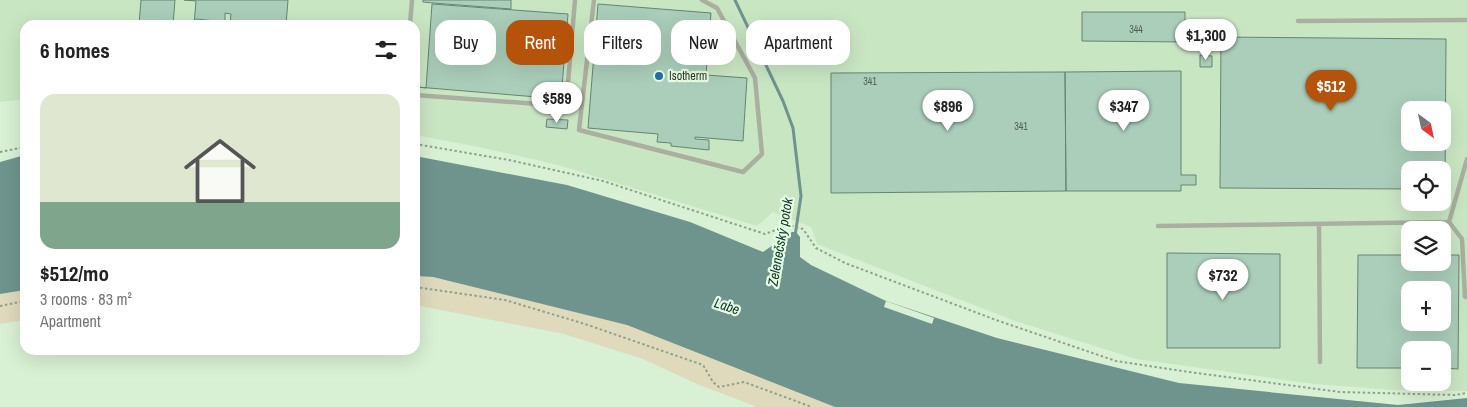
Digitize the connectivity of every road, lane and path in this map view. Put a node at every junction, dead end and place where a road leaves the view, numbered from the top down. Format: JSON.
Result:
{"nodes":[{"id":1,"x":412,"y":0,"type":"edge"},
{"id":2,"x":575,"y":0,"type":"edge"},
{"id":3,"x":594,"y":0,"type":"edge"},
{"id":4,"x":702,"y":0,"type":"edge"},
{"id":5,"x":410,"y":20,"type":"edge"},
{"id":6,"x":1467,"y":20,"type":"edge"},
{"id":7,"x":1298,"y":21,"type":"dead end"},
{"id":8,"x":420,"y":95,"type":"edge"},
{"id":9,"x":420,"y":145,"type":"edge"},
{"id":10,"x":20,"y":148,"type":"edge"},
{"id":11,"x":0,"y":152,"type":"edge"},
{"id":12,"x":1467,"y":159,"type":"edge"},
{"id":13,"x":1449,"y":221,"type":"edge"},
{"id":14,"x":1401,"y":223,"type":"edge"},
{"id":15,"x":1319,"y":224,"type":"junction"},
{"id":16,"x":1451,"y":225,"type":"edge"},
{"id":17,"x":1158,"y":226,"type":"dead end"},
{"id":18,"x":420,"y":288,"type":"edge"},
{"id":19,"x":1465,"y":297,"type":"dead end"},
{"id":20,"x":20,"y":302,"type":"edge"},
{"id":21,"x":0,"y":306,"type":"edge"},
{"id":22,"x":1320,"y":362,"type":"dead end"},
{"id":23,"x":1467,"y":393,"type":"edge"},
{"id":24,"x":812,"y":407,"type":"edge"}],
"edges":[{"from":1,"to":5,"type":"lane"},
{"from":2,"to":8,"type":"lane"},
{"from":3,"to":4,"type":"lane"},
{"from":6,"to":7,"type":"lane"},
{"from":9,"to":23,"type":"path"},
{"from":10,"to":11,"type":"path"},
{"from":12,"to":13,"type":"lane"},
{"from":14,"to":15,"type":"lane"},
{"from":15,"to":17,"type":"lane"},
{"from":15,"to":22,"type":"lane"},
{"from":16,"to":19,"type":"lane"},
{"from":18,"to":24,"type":"path"},
{"from":20,"to":21,"type":"path"}]}
